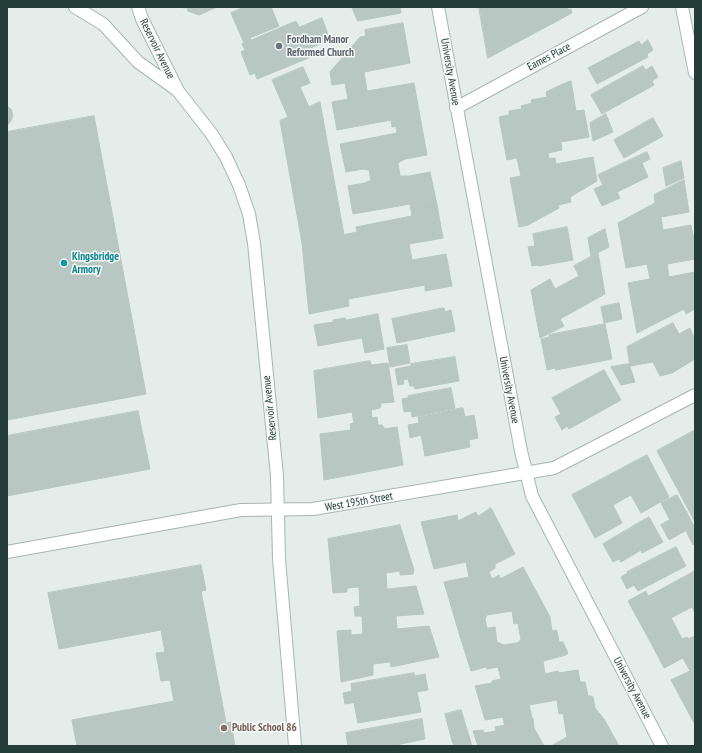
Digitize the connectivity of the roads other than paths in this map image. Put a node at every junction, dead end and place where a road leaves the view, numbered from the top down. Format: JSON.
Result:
{"nodes":[{"id":1,"x":75,"y":7,"type":"edge"},
{"id":2,"x":138,"y":7,"type":"edge"},
{"id":3,"x":438,"y":7,"type":"edge"},
{"id":4,"x":642,"y":7,"type":"edge"},
{"id":5,"x":682,"y":7,"type":"edge"},
{"id":6,"x":695,"y":73,"type":"edge"},
{"id":7,"x":178,"y":91,"type":"junction"},
{"id":8,"x":456,"y":108,"type":"junction"},
{"id":9,"x":695,"y":395,"type":"edge"},
{"id":10,"x":526,"y":473,"type":"junction"},
{"id":11,"x":278,"y":510,"type":"junction"},
{"id":12,"x":7,"y":552,"type":"edge"},
{"id":13,"x":295,"y":746,"type":"edge"},
{"id":14,"x":662,"y":746,"type":"edge"}],
"edges":[{"from":1,"to":7,"type":"street","name":"Reservoir Avenue"},
{"from":2,"to":7,"type":"street","name":"Reservoir Avenue"},
{"from":3,"to":8,"type":"street","name":"University Avenue"},
{"from":4,"to":8,"type":"street","name":"Eames Place"},
{"from":5,"to":6,"type":"street"},
{"from":7,"to":11,"type":"street","name":"Reservoir Avenue"},
{"from":8,"to":10,"type":"street","name":"University Avenue"},
{"from":9,"to":10,"type":"street","name":"West 195th Street"},
{"from":10,"to":11,"type":"street","name":"West 195th Street"},
{"from":10,"to":14,"type":"street","name":"University Avenue"},
{"from":11,"to":12,"type":"street","name":"West 195th Street"},
{"from":11,"to":13,"type":"street","name":"Reservoir Avenue"}]}
